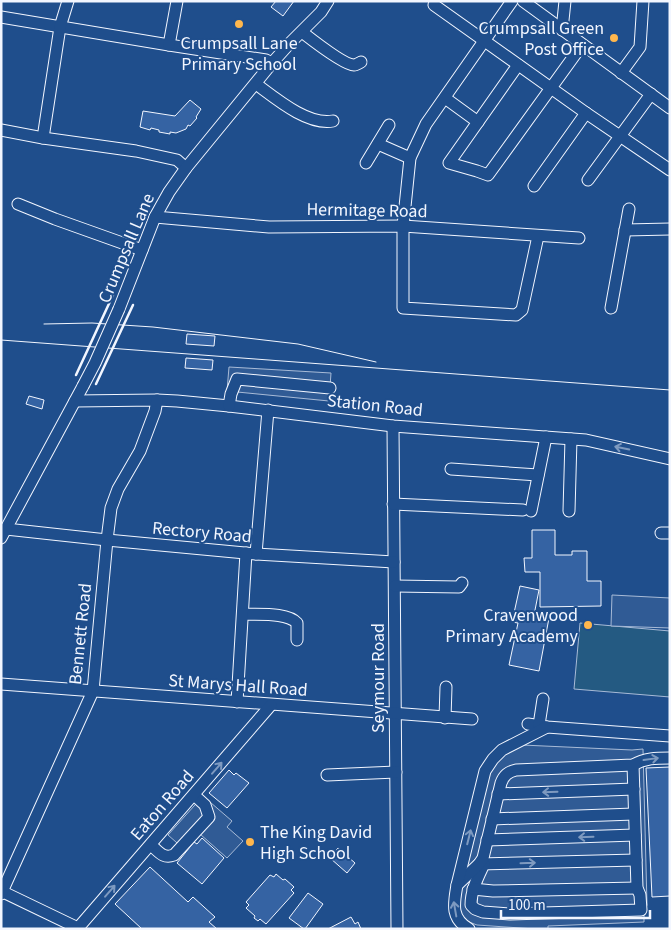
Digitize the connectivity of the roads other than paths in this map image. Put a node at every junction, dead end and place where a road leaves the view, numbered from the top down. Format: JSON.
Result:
{"nodes":[{"id":1,"x":68,"y":1,"type":"edge"},
{"id":2,"x":177,"y":1,"type":"edge"},
{"id":3,"x":328,"y":1,"type":"edge"},
{"id":4,"x":512,"y":1,"type":"edge"},
{"id":5,"x":523,"y":1,"type":"edge"},
{"id":6,"x":565,"y":1,"type":"edge"},
{"id":7,"x":643,"y":1,"type":"edge"},
{"id":8,"x":434,"y":5,"type":"dead end"},
{"id":9,"x":1,"y":17,"type":"edge"},
{"id":10,"x":60,"y":27,"type":"junction"},
{"id":11,"x":562,"y":30,"type":"junction"},
{"id":12,"x":302,"y":32,"type":"junction"},
{"id":13,"x":484,"y":41,"type":"junction"},
{"id":14,"x":582,"y":45,"type":"junction"},
{"id":15,"x":169,"y":46,"type":"junction"},
{"id":16,"x":361,"y":62,"type":"dead end"},
{"id":17,"x":272,"y":63,"type":"junction"},
{"id":18,"x":518,"y":65,"type":"junction"},
{"id":19,"x":621,"y":73,"type":"junction"},
{"id":20,"x":256,"y":84,"type":"junction"},
{"id":21,"x":551,"y":88,"type":"junction"},
{"id":22,"x":651,"y":94,"type":"junction"},
{"id":23,"x":445,"y":98,"type":"junction"},
{"id":24,"x":670,"y":108,"type":"edge"},
{"id":25,"x":586,"y":113,"type":"junction"},
{"id":26,"x":333,"y":121,"type":"dead end"},
{"id":27,"x":478,"y":122,"type":"junction"},
{"id":28,"x":389,"y":125,"type":"dead end"},
{"id":29,"x":1,"y":130,"type":"edge"},
{"id":30,"x":620,"y":136,"type":"junction"},
{"id":31,"x":43,"y":138,"type":"junction"},
{"id":32,"x":378,"y":144,"type":"junction"},
{"id":33,"x":410,"y":158,"type":"junction"},
{"id":34,"x":366,"y":162,"type":"dead end"},
{"id":35,"x":186,"y":168,"type":"junction"},
{"id":36,"x":670,"y":170,"type":"edge"},
{"id":37,"x":588,"y":180,"type":"dead end"},
{"id":38,"x":534,"y":186,"type":"dead end"},
{"id":39,"x":18,"y":204,"type":"dead end"},
{"id":40,"x":629,"y":209,"type":"dead end"},
{"id":41,"x":155,"y":217,"type":"junction"},
{"id":42,"x":403,"y":226,"type":"junction"},
{"id":43,"x":670,"y":229,"type":"edge"},
{"id":44,"x":625,"y":230,"type":"junction"},
{"id":45,"x":538,"y":236,"type":"junction"},
{"id":46,"x":579,"y":238,"type":"dead end"},
{"id":47,"x":142,"y":250,"type":"junction"},
{"id":48,"x":611,"y":308,"type":"dead end"},
{"id":49,"x":330,"y":388,"type":"dead end"},
{"id":50,"x":157,"y":400,"type":"junction"},
{"id":51,"x":75,"y":401,"type":"junction"},
{"id":52,"x":229,"y":406,"type":"junction"},
{"id":53,"x":268,"y":410,"type":"junction"},
{"id":54,"x":393,"y":426,"type":"junction"},
{"id":55,"x":546,"y":437,"type":"junction"},
{"id":56,"x":571,"y":439,"type":"junction"},
{"id":57,"x":670,"y":459,"type":"edge"},
{"id":58,"x":451,"y":469,"type":"dead end"},
{"id":59,"x":538,"y":475,"type":"junction"},
{"id":60,"x":392,"y":504,"type":"junction"},
{"id":61,"x":569,"y":511,"type":"dead end"},
{"id":62,"x":4,"y":534,"type":"edge"},
{"id":63,"x":107,"y":540,"type":"junction"},
{"id":64,"x":251,"y":554,"type":"junction"},
{"id":65,"x":394,"y":562,"type":"junction"},
{"id":66,"x":462,"y":583,"type":"dead end"},
{"id":67,"x":395,"y":586,"type":"junction"},
{"id":68,"x":243,"y":614,"type":"junction"},
{"id":69,"x":297,"y":640,"type":"dead end"},
{"id":70,"x":1,"y":684,"type":"edge"},
{"id":71,"x":446,"y":688,"type":"dead end"},
{"id":72,"x":93,"y":691,"type":"junction"},
{"id":73,"x":542,"y":699,"type":"dead end"},
{"id":74,"x":237,"y":702,"type":"junction"},
{"id":75,"x":271,"y":705,"type":"junction"},
{"id":76,"x":395,"y":714,"type":"junction"},
{"id":77,"x":445,"y":718,"type":"junction"},
{"id":78,"x":472,"y":720,"type":"dead end"},
{"id":79,"x":538,"y":725,"type":"junction"},
{"id":80,"x":670,"y":736,"type":"edge"},
{"id":81,"x":670,"y":758,"type":"edge"},
{"id":82,"x":633,"y":765,"type":"junction"},
{"id":83,"x":396,"y":772,"type":"junction"},
{"id":84,"x":327,"y":775,"type":"dead end"},
{"id":85,"x":634,"y":789,"type":"junction"},
{"id":86,"x":498,"y":794,"type":"junction"},
{"id":87,"x":194,"y":795,"type":"junction"},
{"id":88,"x":634,"y":814,"type":"junction"},
{"id":89,"x":492,"y":819,"type":"junction"},
{"id":90,"x":635,"y":835,"type":"junction"},
{"id":91,"x":487,"y":840,"type":"junction"},
{"id":92,"x":151,"y":845,"type":"junction"},
{"id":93,"x":636,"y":860,"type":"junction"},
{"id":94,"x":482,"y":864,"type":"junction"},
{"id":95,"x":457,"y":885,"type":"junction"},
{"id":96,"x":637,"y":888,"type":"junction"},
{"id":97,"x":474,"y":889,"type":"junction"},
{"id":98,"x":2,"y":892,"type":"edge"},
{"id":99,"x":78,"y":928,"type":"edge"},
{"id":100,"x":396,"y":929,"type":"edge"},
{"id":101,"x":469,"y":929,"type":"edge"}],
"edges":[{"from":1,"to":10,"type":"street"},
{"from":2,"to":15,"type":"street"},
{"from":3,"to":12,"type":"street","name":"Crumpsall Lane"},
{"from":4,"to":13,"type":"street"},
{"from":5,"to":11,"type":"street"},
{"from":6,"to":11,"type":"street"},
{"from":7,"to":19,"type":"street"},
{"from":8,"to":13,"type":"street"},
{"from":9,"to":10,"type":"street"},
{"from":10,"to":15,"type":"street"},
{"from":10,"to":31,"type":"street"},
{"from":11,"to":14,"type":"street"},
{"from":12,"to":16,"type":"street"},
{"from":12,"to":17,"type":"street","name":"Crumpsall Lane"},
{"from":13,"to":18,"type":"street"},
{"from":13,"to":23,"type":"street"},
{"from":14,"to":19,"type":"street"},
{"from":14,"to":21,"type":"street"},
{"from":15,"to":17,"type":"street"},
{"from":17,"to":20,"type":"street","name":"Crumpsall Lane"},
{"from":18,"to":21,"type":"street"},
{"from":18,"to":27,"type":"street"},
{"from":19,"to":22,"type":"street"},
{"from":20,"to":26,"type":"street"},
{"from":20,"to":35,"type":"street","name":"Crumpsall Lane"},
{"from":21,"to":25,"type":"street"},
{"from":21,"to":27,"type":"street"},
{"from":22,"to":24,"type":"street"},
{"from":22,"to":30,"type":"street"},
{"from":23,"to":27,"type":"street"},
{"from":23,"to":33,"type":"street"},
{"from":25,"to":30,"type":"street"},
{"from":25,"to":38,"type":"street"},
{"from":28,"to":32,"type":"street"},
{"from":29,"to":31,"type":"street"},
{"from":30,"to":36,"type":"street"},
{"from":30,"to":37,"type":"street"},
{"from":31,"to":35,"type":"street"},
{"from":32,"to":33,"type":"street"},
{"from":32,"to":34,"type":"street"},
{"from":33,"to":42,"type":"street"},
{"from":35,"to":41,"type":"street","name":"Crumpsall Lane"},
{"from":39,"to":47,"type":"street"},
{"from":40,"to":44,"type":"street"},
{"from":41,"to":42,"type":"street","name":"Hermitage Road"},
{"from":41,"to":47,"type":"street","name":"Crumpsall Lane"},
{"from":42,"to":45,"type":"street","name":"Hermitage Road"},
{"from":42,"to":45,"type":"street"},
{"from":43,"to":44,"type":"street"},
{"from":44,"to":48,"type":"street"},
{"from":45,"to":46,"type":"street","name":"Hermitage Road"},
{"from":47,"to":51,"type":"street","name":"Crumpsall Lane","bridge":true},
{"from":49,"to":52,"type":"street"},
{"from":50,"to":51,"type":"street","name":"Station Road"},
{"from":50,"to":52,"type":"street","name":"Station Road"},
{"from":50,"to":63,"type":"street","name":"Bennett Road"},
{"from":51,"to":62,"type":"street","name":"Crumpsall Lane"},
{"from":52,"to":53,"type":"street","name":"Station Road"},
{"from":53,"to":54,"type":"street","name":"Station Road"},
{"from":53,"to":64,"type":"street"},
{"from":54,"to":55,"type":"street","name":"Station Road"},
{"from":54,"to":60,"type":"street","name":"Seymour Road"},
{"from":55,"to":56,"type":"street","name":"Station Road"},
{"from":55,"to":59,"type":"street"},
{"from":57,"to":56,"type":"street","name":"Station Road","one_way":true},
{"from":56,"to":61,"type":"street"},
{"from":58,"to":59,"type":"street"},
{"from":59,"to":60,"type":"street"},
{"from":60,"to":65,"type":"street","name":"Seymour Road"},
{"from":62,"to":63,"type":"street","name":"Rectory Road"},
{"from":63,"to":64,"type":"street","name":"Rectory Road"},
{"from":63,"to":72,"type":"street","name":"Bennett Road"},
{"from":64,"to":65,"type":"street","name":"Rectory Road"},
{"from":64,"to":68,"type":"street"},
{"from":65,"to":67,"type":"street","name":"Seymour Road"},
{"from":66,"to":67,"type":"street"},
{"from":67,"to":76,"type":"street","name":"Seymour Road"},
{"from":68,"to":69,"type":"street"},
{"from":68,"to":74,"type":"street"},
{"from":70,"to":72,"type":"street","name":"St Marys Hall Road"},
{"from":71,"to":77,"type":"street"},
{"from":72,"to":74,"type":"street","name":"St Marys Hall Road"},
{"from":72,"to":98,"type":"street","name":"Bennett Road"},
{"from":73,"to":79,"type":"street"},
{"from":74,"to":75,"type":"street","name":"St Marys Hall Road"},
{"from":75,"to":76,"type":"street","name":"St Marys Hall Road"},
{"from":87,"to":75,"type":"street","name":"Eaton Road","one_way":true},
{"from":76,"to":77,"type":"street","name":"St Marys Hall Road"},
{"from":76,"to":83,"type":"street","name":"Seymour Road"},
{"from":77,"to":78,"type":"street","name":"St Marys Hall Road"},
{"from":79,"to":80,"type":"street"},
{"from":95,"to":79,"type":"street","one_way":true},
{"from":82,"to":81,"type":"street","one_way":true},
{"from":82,"to":85,"type":"street"},
{"from":82,"to":86,"type":"street"},
{"from":83,"to":84,"type":"street"},
{"from":83,"to":100,"type":"street","name":"Seymour Road"},
{"from":85,"to":86,"type":"street","one_way":true},
{"from":85,"to":88,"type":"street"},
{"from":86,"to":89,"type":"street"},
{"from":87,"to":92,"type":"street","name":"Eaton Road"},
{"from":87,"to":92,"type":"street"},
{"from":88,"to":89,"type":"street"},
{"from":88,"to":90,"type":"street"},
{"from":89,"to":91,"type":"street"},
{"from":90,"to":91,"type":"street","one_way":true},
{"from":90,"to":93,"type":"street"},
{"from":91,"to":94,"type":"street"},
{"from":99,"to":92,"type":"street","name":"Eaton Road","one_way":true},
{"from":94,"to":93,"type":"street","one_way":true},
{"from":93,"to":96,"type":"street"},
{"from":94,"to":95,"type":"street"},
{"from":94,"to":97,"type":"street"},
{"from":101,"to":95,"type":"street","one_way":true},
{"from":96,"to":97,"type":"street"},
{"from":96,"to":97,"type":"street"},
{"from":98,"to":99,"type":"street"}]}
